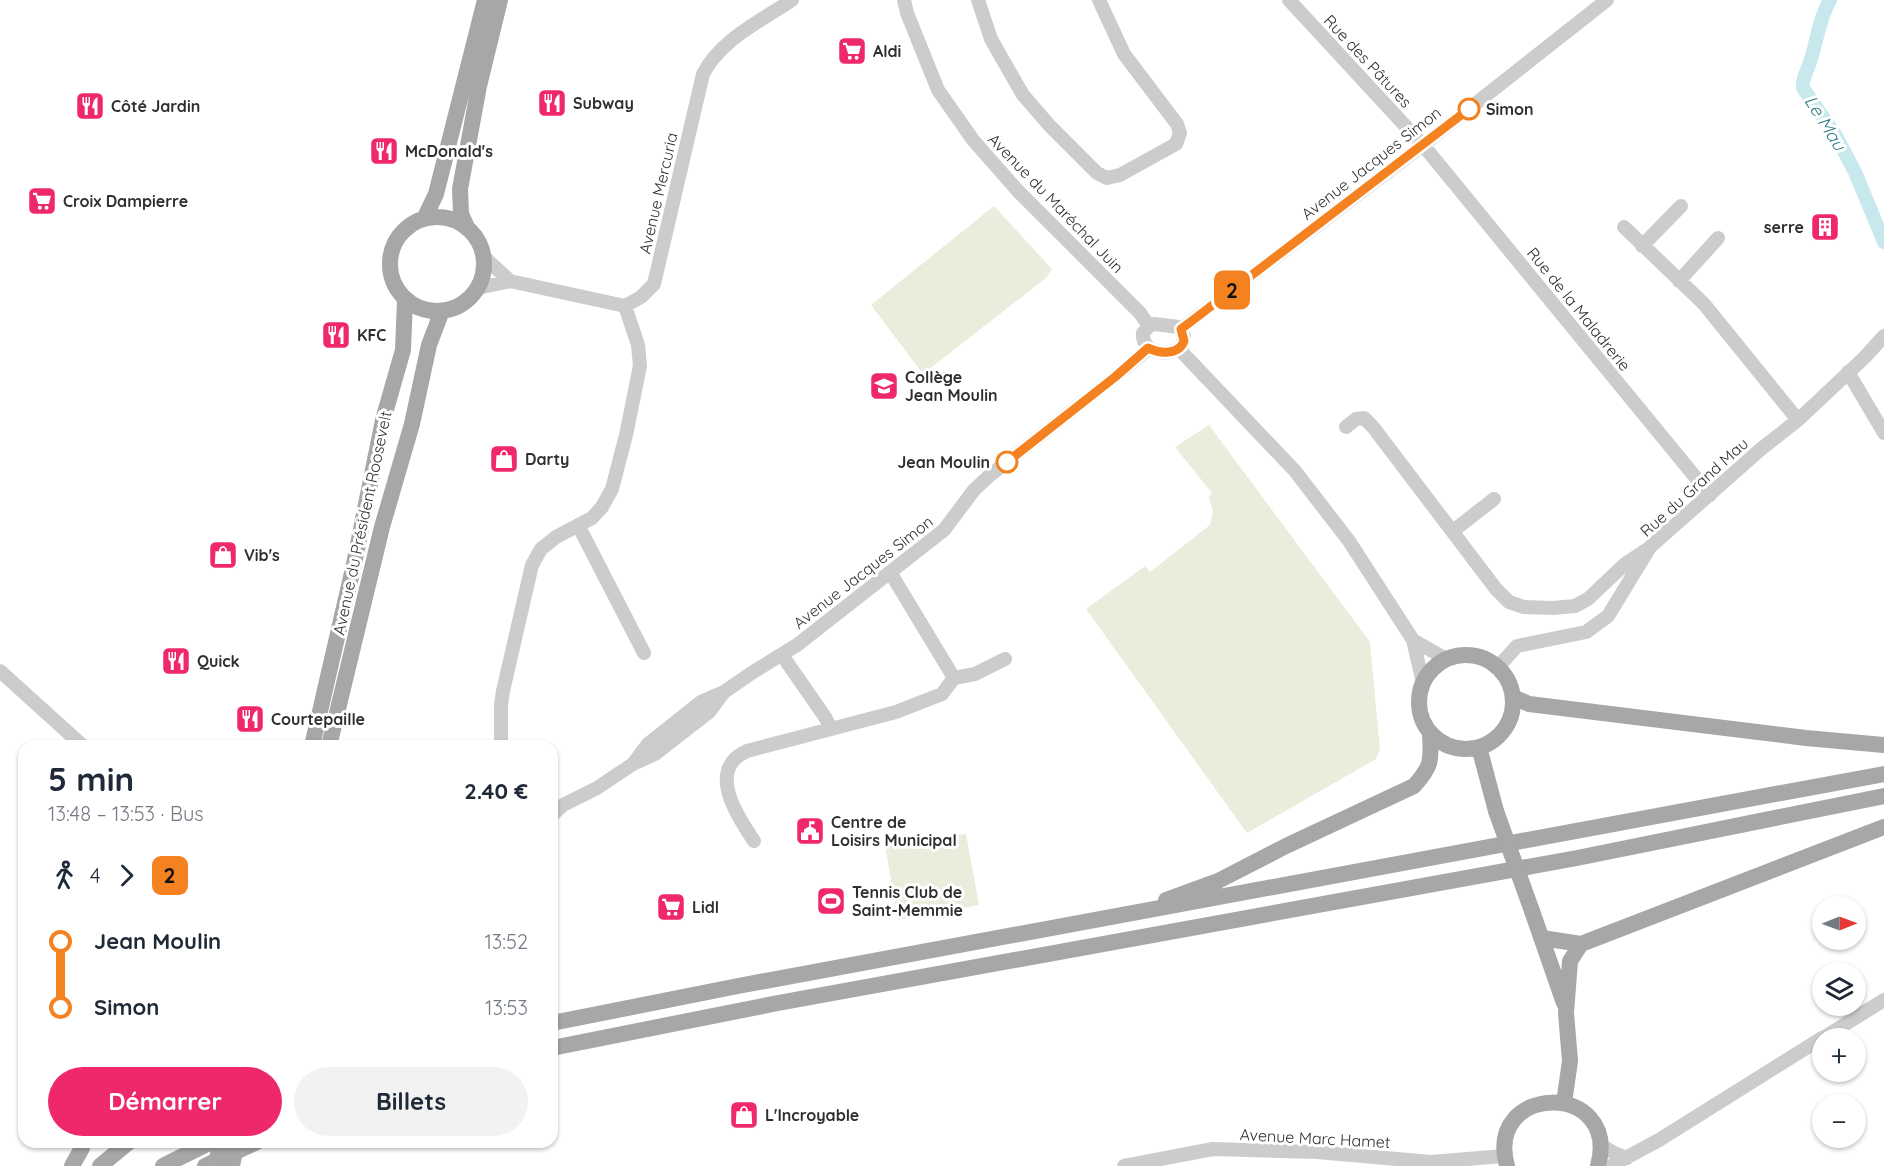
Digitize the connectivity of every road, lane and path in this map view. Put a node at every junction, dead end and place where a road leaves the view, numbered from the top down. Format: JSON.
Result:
{"nodes":[{"id":1,"x":485,"y":0,"type":"edge"},
{"id":2,"x":500,"y":0,"type":"edge"},
{"id":3,"x":792,"y":0,"type":"edge"},
{"id":4,"x":904,"y":0,"type":"edge"},
{"id":5,"x":978,"y":0,"type":"edge"},
{"id":6,"x":1099,"y":0,"type":"edge"},
{"id":7,"x":1289,"y":0,"type":"edge"},
{"id":8,"x":1607,"y":0,"type":"edge"},
{"id":9,"x":1423,"y":145,"type":"junction"},
{"id":10,"x":1682,"y":206,"type":"dead end"},
{"id":11,"x":424,"y":219,"type":"junction"},
{"id":12,"x":467,"y":227,"type":"junction"},
{"id":13,"x":1624,"y":227,"type":"dead end"},
{"id":14,"x":1718,"y":238,"type":"dead end"},
{"id":15,"x":1642,"y":246,"type":"junction"},
{"id":16,"x":483,"y":256,"type":"junction"},
{"id":17,"x":510,"y":281,"type":"junction"},
{"id":18,"x":1679,"y":281,"type":"junction"},
{"id":19,"x":478,"y":288,"type":"junction"},
{"id":20,"x":405,"y":300,"type":"junction"},
{"id":21,"x":625,"y":306,"type":"junction"},
{"id":22,"x":442,"y":311,"type":"junction"},
{"id":23,"x":1149,"y":326,"type":"junction"},
{"id":24,"x":1181,"y":329,"type":"junction"},
{"id":25,"x":1884,"y":336,"type":"edge"},
{"id":26,"x":1148,"y":348,"type":"junction"},
{"id":27,"x":1179,"y":349,"type":"junction"},
{"id":28,"x":1848,"y":372,"type":"junction"},
{"id":29,"x":1798,"y":420,"type":"junction"},
{"id":30,"x":1346,"y":427,"type":"dead end"},
{"id":31,"x":1884,"y":433,"type":"edge"},
{"id":32,"x":1710,"y":495,"type":"junction"},
{"id":33,"x":1494,"y":499,"type":"dead end"},
{"id":34,"x":578,"y":525,"type":"junction"},
{"id":35,"x":1453,"y":531,"type":"junction"},
{"id":36,"x":1650,"y":547,"type":"junction"},
{"id":37,"x":890,"y":573,"type":"junction"},
{"id":38,"x":1413,"y":640,"type":"junction"},
{"id":39,"x":644,"y":653,"type":"dead end"},
{"id":40,"x":782,"y":655,"type":"junction"},
{"id":41,"x":1446,"y":658,"type":"junction"},
{"id":42,"x":1005,"y":659,"type":"dead end"},
{"id":43,"x":1498,"y":667,"type":"junction"},
{"id":44,"x":0,"y":671,"type":"edge"},
{"id":45,"x":954,"y":678,"type":"junction"},
{"id":46,"x":1423,"y":682,"type":"junction"},
{"id":47,"x":1513,"y":697,"type":"junction"},
{"id":48,"x":831,"y":729,"type":"junction"},
{"id":49,"x":1430,"y":733,"type":"junction"},
{"id":50,"x":76,"y":740,"type":"edge"},
{"id":51,"x":313,"y":740,"type":"edge"},
{"id":52,"x":330,"y":740,"type":"edge"},
{"id":53,"x":501,"y":740,"type":"edge"},
{"id":54,"x":1884,"y":745,"type":"edge"},
{"id":55,"x":1479,"y":747,"type":"junction"},
{"id":56,"x":1884,"y":774,"type":"edge"},
{"id":57,"x":1884,"y":796,"type":"edge"},
{"id":58,"x":558,"y":804,"type":"edge"},
{"id":59,"x":1884,"y":827,"type":"edge"},
{"id":60,"x":754,"y":841,"type":"dead end"},
{"id":61,"x":1130,"y":915,"type":"junction"},
{"id":62,"x":1542,"y":938,"type":"junction"},
{"id":63,"x":1581,"y":944,"type":"junction"},
{"id":64,"x":1884,"y":1000,"type":"edge"},
{"id":65,"x":1566,"y":1013,"type":"junction"},
{"id":66,"x":558,"y":1022,"type":"edge"},
{"id":67,"x":1839,"y":1028,"type":"edge"},
{"id":68,"x":1812,"y":1045,"type":"edge"},
{"id":69,"x":558,"y":1047,"type":"edge"},
{"id":70,"x":1564,"y":1103,"type":"junction"},
{"id":71,"x":1601,"y":1145,"type":"junction"},
{"id":72,"x":82,"y":1148,"type":"edge"},
{"id":73,"x":122,"y":1148,"type":"edge"},
{"id":74,"x":199,"y":1148,"type":"edge"},
{"id":75,"x":220,"y":1148,"type":"edge"},
{"id":76,"x":236,"y":1148,"type":"edge"},
{"id":77,"x":244,"y":1148,"type":"edge"},
{"id":78,"x":1627,"y":1158,"type":"junction"},
{"id":79,"x":1506,"y":1161,"type":"edge"},
{"id":80,"x":72,"y":1166,"type":"edge"},
{"id":81,"x":100,"y":1166,"type":"edge"},
{"id":82,"x":163,"y":1166,"type":"edge"},
{"id":83,"x":206,"y":1166,"type":"edge"},
{"id":84,"x":215,"y":1166,"type":"edge"},
{"id":85,"x":232,"y":1166,"type":"edge"},
{"id":86,"x":1124,"y":1166,"type":"edge"},
{"id":87,"x":1598,"y":1166,"type":"edge"},
{"id":88,"x":1611,"y":1166,"type":"edge"}],
"edges":[{"from":1,"to":11,"type":"main road"},
{"from":2,"to":12,"type":"main road"},
{"from":3,"to":21,"type":"street","name":"Avenue Mercuria"},
{"from":4,"to":23,"type":"street","name":"Avenue du Maréchal Juin"},
{"from":5,"to":6,"type":"street"},
{"from":7,"to":9,"type":"street","name":"Rue des Pâtures"},
{"from":8,"to":9,"type":"street","name":"Avenue Jacques Simon"},
{"from":9,"to":24,"type":"street","name":"Avenue Jacques Simon"},
{"from":9,"to":32,"type":"street","name":"Rue de la Maladrerie"},
{"from":10,"to":15,"type":"street"},
{"from":11,"to":12,"type":"main road"},
{"from":11,"to":20,"type":"main road"},
{"from":12,"to":16,"type":"main road"},
{"from":13,"to":15,"type":"street"},
{"from":14,"to":18,"type":"street"},
{"from":15,"to":18,"type":"street"},
{"from":16,"to":17,"type":"street"},
{"from":16,"to":19,"type":"main road"},
{"from":17,"to":19,"type":"street"},
{"from":17,"to":21,"type":"street"},
{"from":18,"to":29,"type":"street"},
{"from":19,"to":22,"type":"main road"},
{"from":20,"to":22,"type":"main road"},
{"from":20,"to":51,"type":"main road","name":"Avenue du Président Roosevelt"},
{"from":21,"to":34,"type":"street"},
{"from":22,"to":52,"type":"main road","name":"Avenue du Président Roosevelt"},
{"from":23,"to":24,"type":"street"},
{"from":23,"to":26,"type":"street"},
{"from":24,"to":27,"type":"street"},
{"from":25,"to":28,"type":"street","name":"Rue du Grand Mau"},
{"from":26,"to":27,"type":"street"},
{"from":26,"to":37,"type":"street","name":"Avenue Jacques Simon"},
{"from":27,"to":38,"type":"street"},
{"from":28,"to":29,"type":"street","name":"Rue du Grand Mau"},
{"from":28,"to":31,"type":"street"},
{"from":29,"to":32,"type":"street","name":"Rue du Grand Mau"},
{"from":30,"to":35,"type":"street"},
{"from":32,"to":36,"type":"street","name":"Rue du Grand Mau"},
{"from":33,"to":35,"type":"street"},
{"from":34,"to":39,"type":"street"},
{"from":34,"to":53,"type":"street"},
{"from":35,"to":36,"type":"street"},
{"from":36,"to":43,"type":"street","name":"Rue du Grand Mau"},
{"from":37,"to":40,"type":"street","name":"Avenue Jacques Simon"},
{"from":37,"to":45,"type":"street"},
{"from":38,"to":41,"type":"street"},
{"from":38,"to":46,"type":"street"},
{"from":40,"to":48,"type":"street"},
{"from":40,"to":58,"type":"street","name":"Avenue Jacques Simon"},
{"from":41,"to":43,"type":"main road"},
{"from":41,"to":46,"type":"main road"},
{"from":42,"to":45,"type":"street"},
{"from":43,"to":47,"type":"main road"},
{"from":44,"to":50,"type":"street"},
{"from":45,"to":48,"type":"street"},
{"from":46,"to":49,"type":"main road"},
{"from":47,"to":54,"type":"main road"},
{"from":47,"to":55,"type":"main road"},
{"from":48,"to":60,"type":"street"},
{"from":49,"to":55,"type":"main road"},
{"from":49,"to":61,"type":"main road"},
{"from":55,"to":62,"type":"main road","bridge":true},
{"from":56,"to":61,"type":"main road"},
{"from":57,"to":69,"type":"main road"},
{"from":59,"to":63,"type":"main road"},
{"from":61,"to":66,"type":"main road"},
{"from":62,"to":63,"type":"main road"},
{"from":62,"to":65,"type":"main road"},
{"from":63,"to":65,"type":"main road"},
{"from":64,"to":67,"type":"street"},
{"from":65,"to":70,"type":"main road"},
{"from":68,"to":78,"type":"street"},
{"from":70,"to":71,"type":"main road"},
{"from":70,"to":79,"type":"main road"},
{"from":71,"to":78,"type":"street"},
{"from":71,"to":87,"type":"main road"},
{"from":72,"to":80,"type":"main road"},
{"from":73,"to":81,"type":"main road"},
{"from":74,"to":82,"type":"main road"},
{"from":75,"to":84,"type":"main road","bridge":true},
{"from":76,"to":85,"type":"main road","bridge":true},
{"from":77,"to":83,"type":"main road"},
{"from":78,"to":88,"type":"street"},
{"from":79,"to":86,"type":"street","name":"Avenue Marc Hamet"}]}
